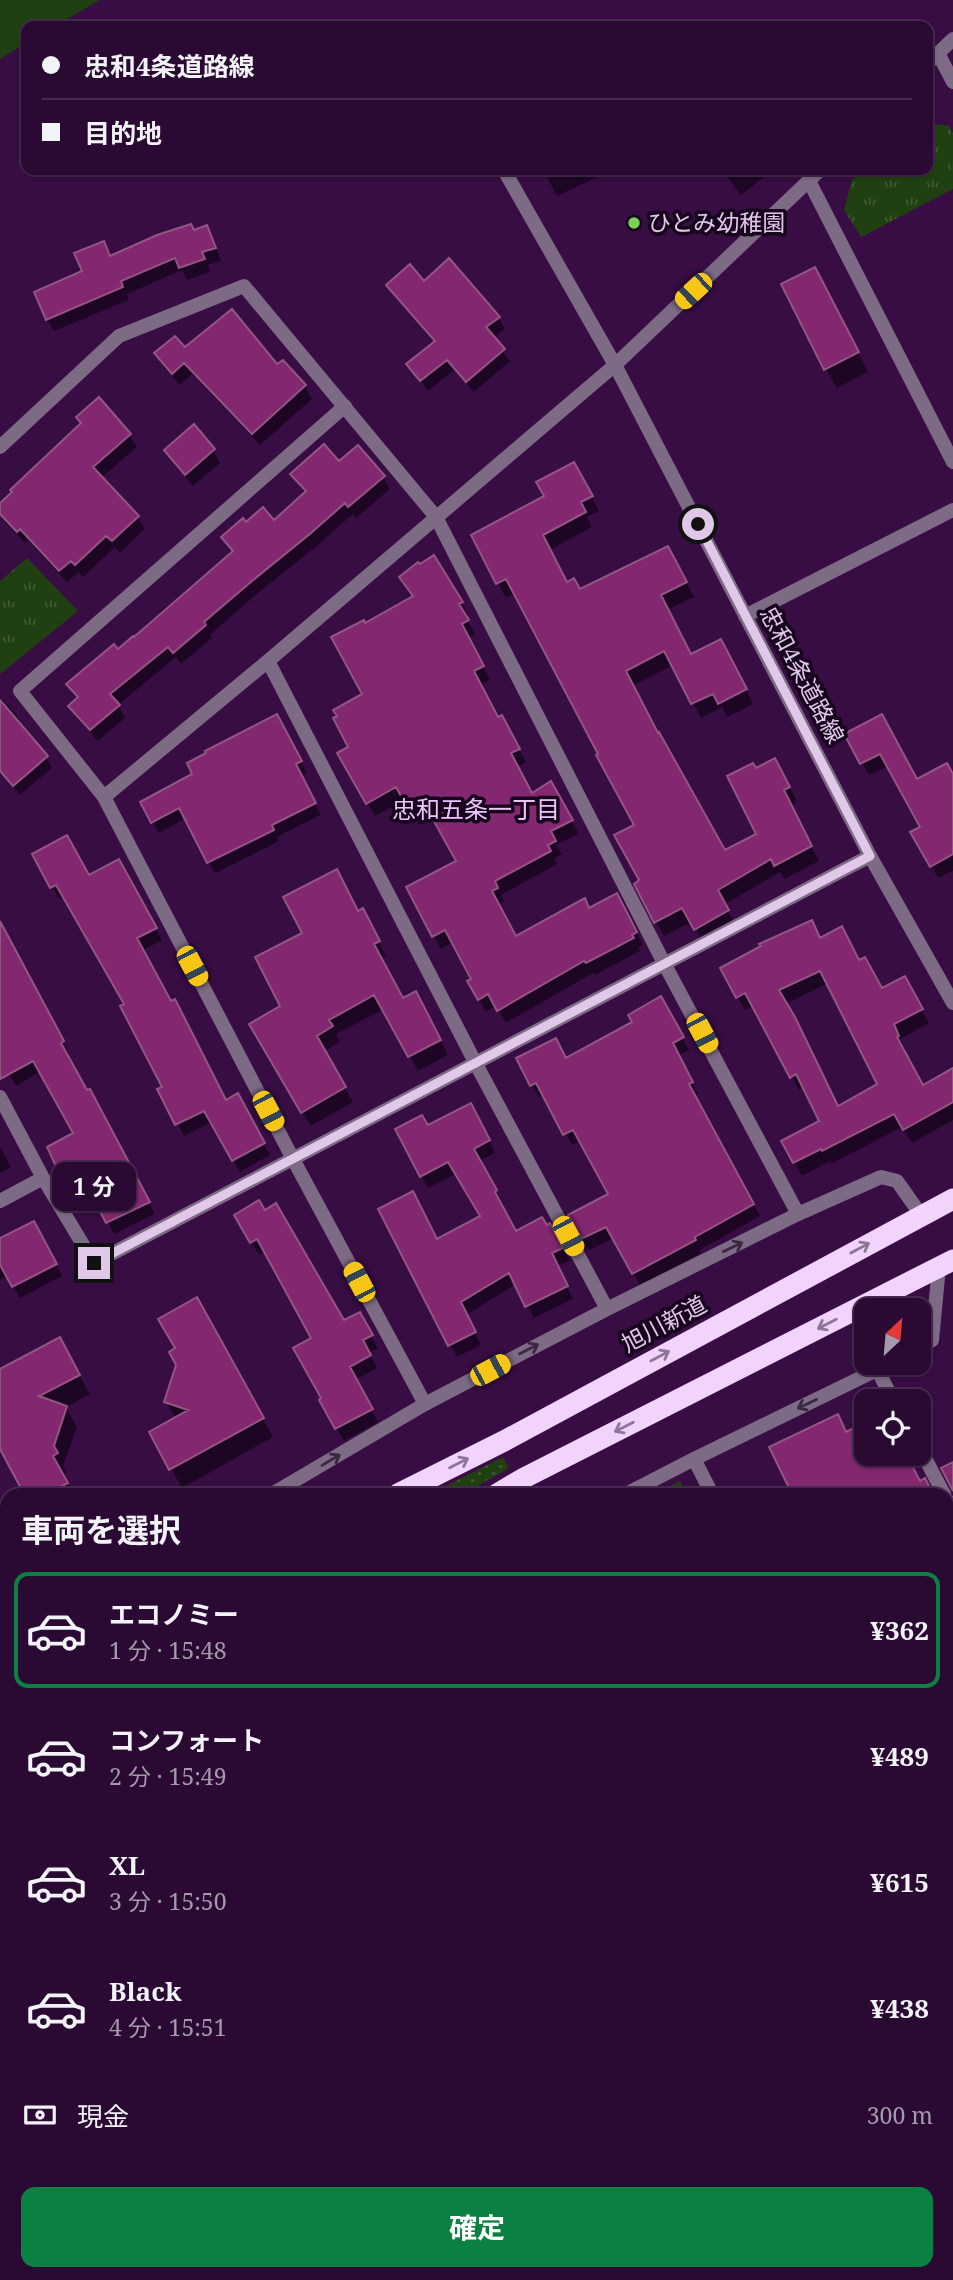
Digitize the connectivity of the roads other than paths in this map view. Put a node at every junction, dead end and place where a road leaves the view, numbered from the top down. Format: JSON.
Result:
{"nodes":[{"id":1,"x":953,"y":39,"type":"edge"},
{"id":2,"x":933,"y":58,"type":"edge"},
{"id":3,"x":953,"y":82,"type":"edge"},
{"id":4,"x":507,"y":175,"type":"edge"},
{"id":5,"x":815,"y":175,"type":"edge"},
{"id":6,"x":809,"y":181,"type":"junction"},
{"id":7,"x":615,"y":365,"type":"junction"},
{"id":8,"x":345,"y":406,"type":"junction"},
{"id":9,"x":0,"y":447,"type":"edge"},
{"id":10,"x":953,"y":462,"type":"edge"},
{"id":11,"x":953,"y":510,"type":"edge"},
{"id":12,"x":436,"y":517,"type":"junction"},
{"id":13,"x":745,"y":616,"type":"junction"},
{"id":14,"x":268,"y":661,"type":"junction"},
{"id":15,"x":104,"y":797,"type":"junction"},
{"id":16,"x":870,"y":856,"type":"junction"},
{"id":17,"x":665,"y":965,"type":"junction"},
{"id":18,"x":953,"y":1003,"type":"edge"},
{"id":19,"x":476,"y":1064,"type":"junction"},
{"id":20,"x":0,"y":1097,"type":"edge"},
{"id":21,"x":293,"y":1159,"type":"junction"},
{"id":22,"x":43,"y":1178,"type":"junction"},
{"id":23,"x":953,"y":1199,"type":"edge"},
{"id":24,"x":0,"y":1201,"type":"edge"},
{"id":25,"x":798,"y":1214,"type":"junction"},
{"id":26,"x":921,"y":1215,"type":"junction"},
{"id":27,"x":946,"y":1263,"type":"edge"},
{"id":28,"x":607,"y":1309,"type":"junction"},
{"id":29,"x":931,"y":1341,"type":"edge"},
{"id":30,"x":865,"y":1376,"type":"edge"},
{"id":31,"x":425,"y":1404,"type":"junction"},
{"id":32,"x":694,"y":1459,"type":"junction"},
{"id":33,"x":929,"y":1466,"type":"edge"},
{"id":34,"x":282,"y":1488,"type":"edge"},
{"id":35,"x":410,"y":1488,"type":"edge"},
{"id":36,"x":507,"y":1488,"type":"edge"},
{"id":37,"x":638,"y":1488,"type":"edge"},
{"id":38,"x":709,"y":1488,"type":"edge"},
{"id":39,"x":941,"y":1488,"type":"edge"}],
"edges":[{"from":1,"to":2,"type":"street"},
{"from":2,"to":3,"type":"street"},
{"from":4,"to":7,"type":"street","name":"忠和4条道路線"},
{"from":5,"to":6,"type":"street"},
{"from":6,"to":7,"type":"street"},
{"from":6,"to":10,"type":"street"},
{"from":7,"to":12,"type":"street"},
{"from":7,"to":13,"type":"street","name":"忠和4条道路線"},
{"from":8,"to":9,"type":"street"},
{"from":8,"to":12,"type":"street"},
{"from":8,"to":15,"type":"street"},
{"from":11,"to":13,"type":"street"},
{"from":12,"to":14,"type":"street"},
{"from":12,"to":17,"type":"street"},
{"from":13,"to":16,"type":"street","name":"忠和4条道路線"},
{"from":14,"to":15,"type":"street"},
{"from":14,"to":19,"type":"street"},
{"from":15,"to":21,"type":"street"},
{"from":16,"to":17,"type":"street"},
{"from":16,"to":18,"type":"street","name":"忠和4条道路線"},
{"from":17,"to":19,"type":"street"},
{"from":17,"to":25,"type":"street"},
{"from":19,"to":21,"type":"street"},
{"from":19,"to":28,"type":"street"},
{"from":20,"to":22,"type":"street"},
{"from":21,"to":22,"type":"street"},
{"from":21,"to":31,"type":"street"},
{"from":22,"to":24,"type":"street"},
{"from":23,"to":26,"type":"highway","name":"旭川新道"},
{"from":25,"to":26,"type":"street"},
{"from":28,"to":25,"type":"street","one_way":true},
{"from":35,"to":26,"type":"highway","name":"旭川新道","one_way":true},
{"from":27,"to":29,"type":"street"},
{"from":27,"to":36,"type":"highway","one_way":true},
{"from":31,"to":28,"type":"street","one_way":true},
{"from":30,"to":32,"type":"street","one_way":true},
{"from":34,"to":31,"type":"street","one_way":true},
{"from":32,"to":37,"type":"street"},
{"from":32,"to":38,"type":"street"},
{"from":33,"to":39,"type":"street"}]}
